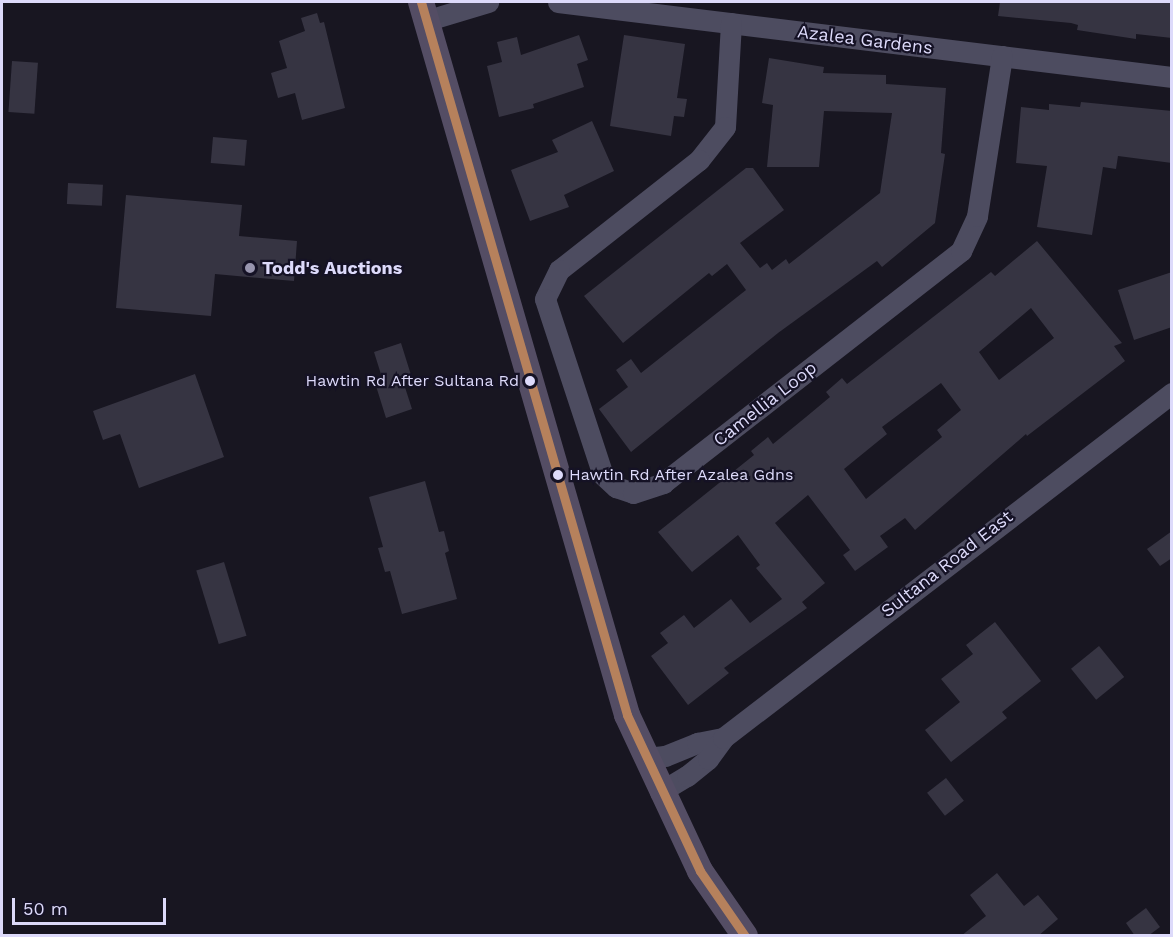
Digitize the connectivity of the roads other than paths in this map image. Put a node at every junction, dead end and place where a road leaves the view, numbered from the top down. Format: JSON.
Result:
{"nodes":[{"id":1,"x":488,"y":2,"type":"edge"},
{"id":2,"x":558,"y":2,"type":"edge"},
{"id":3,"x":422,"y":6,"type":"edge"},
{"id":4,"x":731,"y":23,"type":"junction"},
{"id":5,"x":1002,"y":56,"type":"junction"},
{"id":6,"x":1172,"y":77,"type":"edge"},
{"id":7,"x":1172,"y":393,"type":"edge"},
{"id":8,"x":723,"y":738,"type":"junction"},
{"id":9,"x":645,"y":758,"type":"junction"},
{"id":10,"x":660,"y":792,"type":"junction"},
{"id":11,"x":745,"y":936,"type":"edge"}],
"edges":[{"from":1,"to":3,"type":"street"},
{"from":2,"to":4,"type":"street","name":"Azalea Gardens"},
{"from":3,"to":9,"type":"main road"},
{"from":4,"to":5,"type":"street","name":"Azalea Gardens"},
{"from":4,"to":5,"type":"street","name":"Camellia Loop"},
{"from":5,"to":6,"type":"street","name":"Azalea Gardens"},
{"from":7,"to":8,"type":"street","name":"Sultana Road East"},
{"from":8,"to":9,"type":"street","name":"Sultana Road East"},
{"from":8,"to":10,"type":"street","name":"Sultana Road East"},
{"from":9,"to":10,"type":"main road"},
{"from":10,"to":11,"type":"main road"}]}
